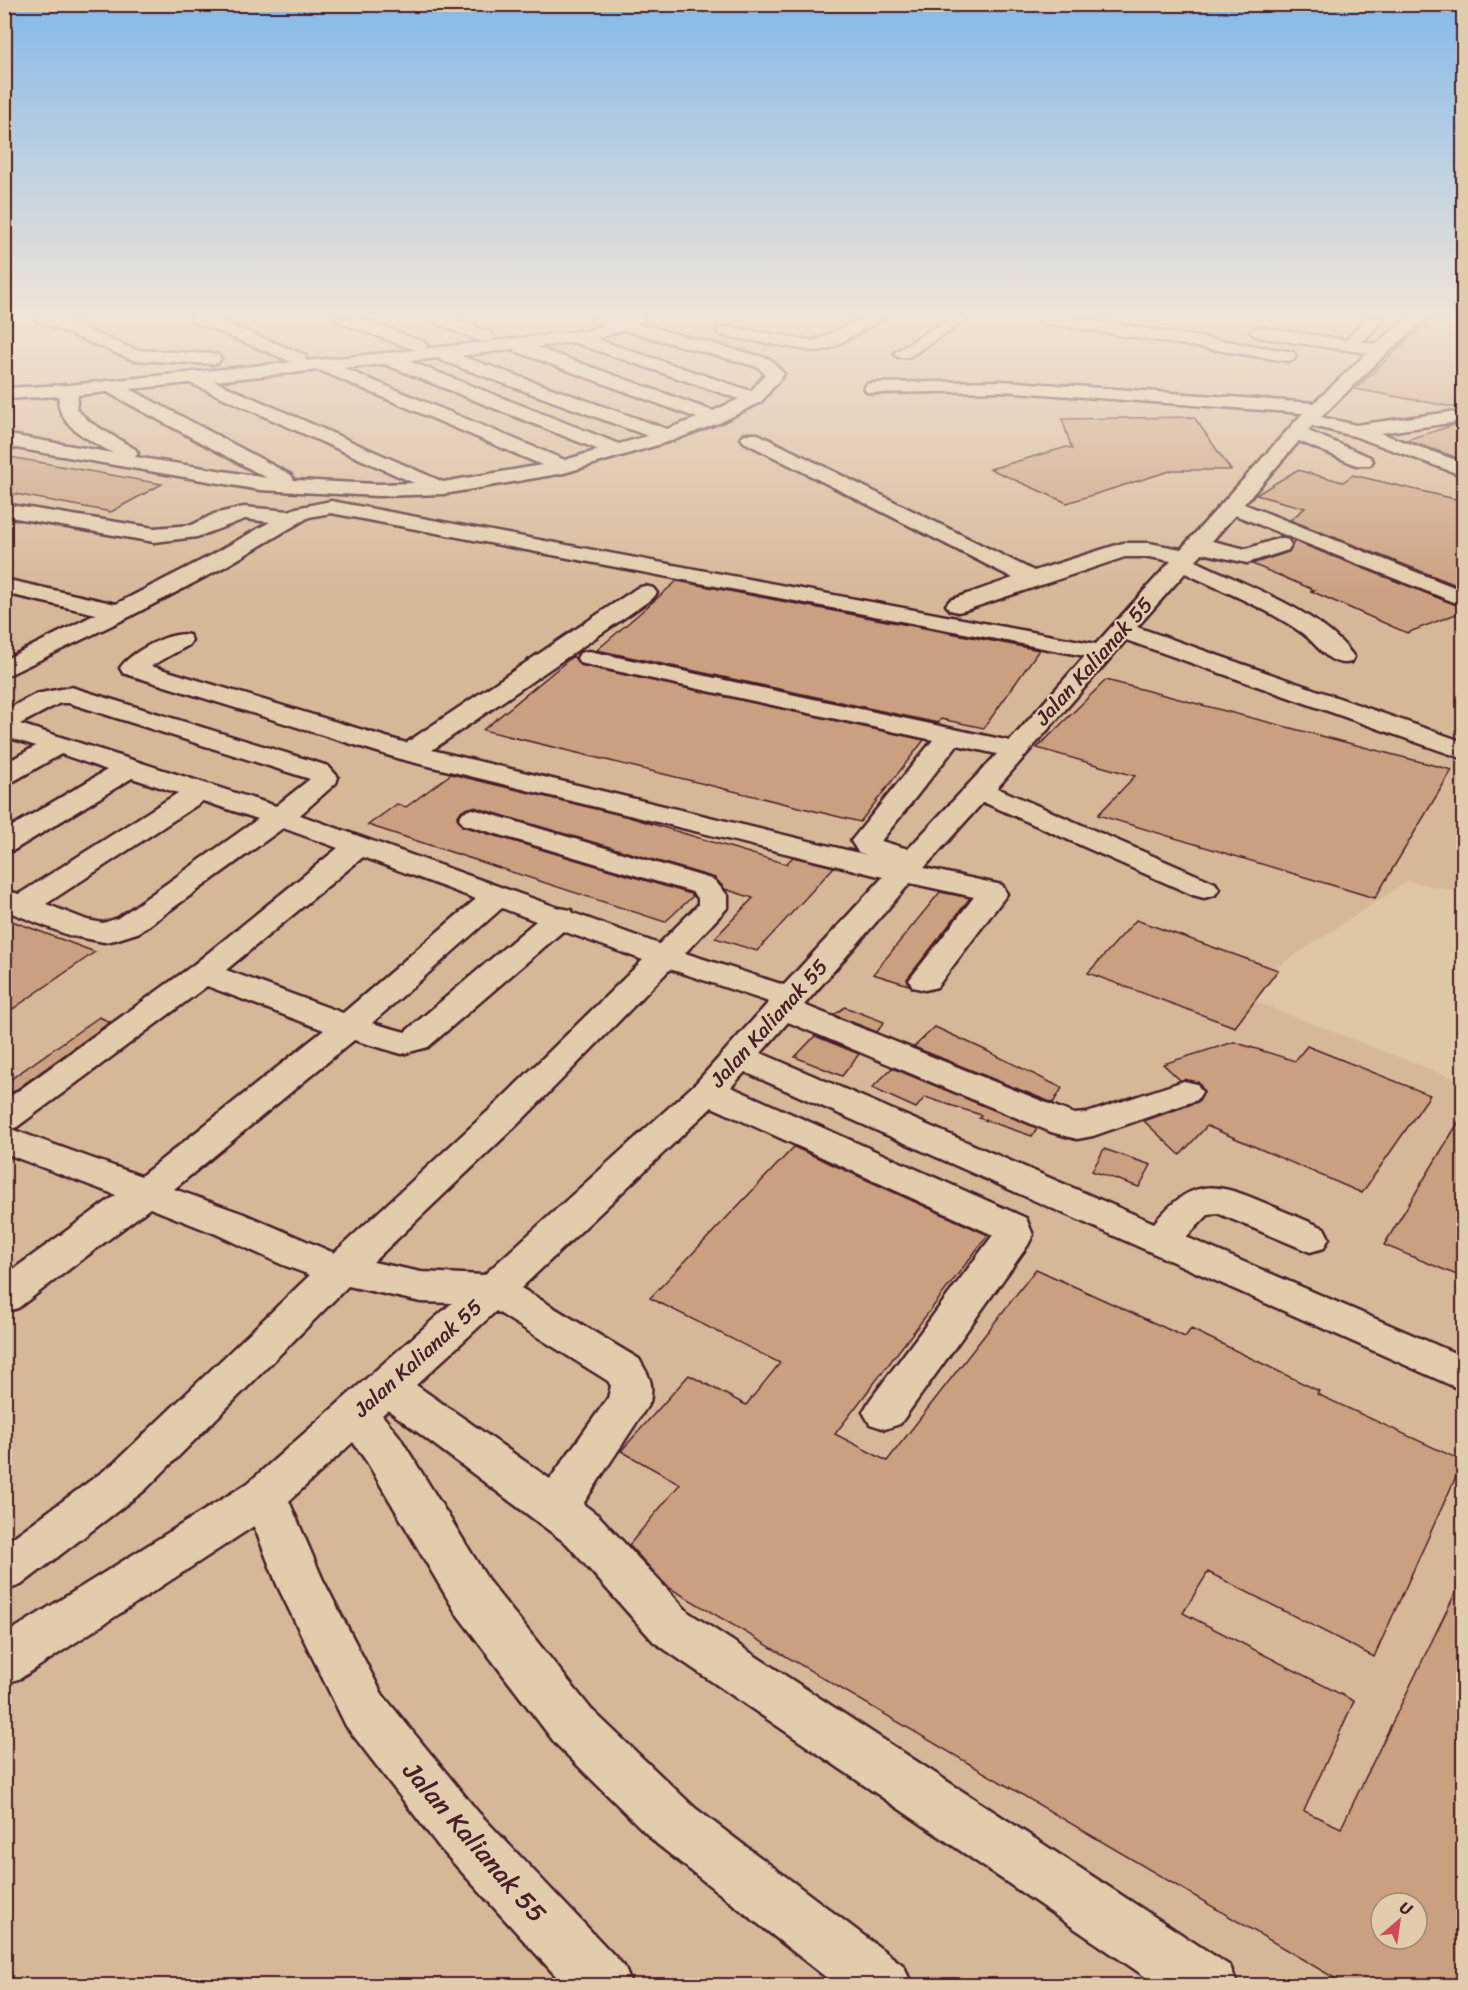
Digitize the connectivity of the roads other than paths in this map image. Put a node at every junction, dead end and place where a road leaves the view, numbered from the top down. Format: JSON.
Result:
{"nodes":[{"id":1,"x":68,"y":411,"type":"edge"},
{"id":2,"x":157,"y":411,"type":"edge"},
{"id":3,"x":267,"y":411,"type":"edge"},
{"id":4,"x":431,"y":411,"type":"edge"},
{"id":5,"x":518,"y":411,"type":"edge"},
{"id":6,"x":598,"y":411,"type":"edge"},
{"id":7,"x":694,"y":411,"type":"edge"},
{"id":8,"x":729,"y":411,"type":"edge"},
{"id":9,"x":1247,"y":411,"type":"edge"},
{"id":10,"x":1315,"y":411,"type":"edge"},
{"id":11,"x":1449,"y":417,"type":"dead end"},
{"id":12,"x":714,"y":418,"type":"junction"},
{"id":13,"x":1307,"y":421,"type":"junction"},
{"id":14,"x":1356,"y":431,"type":"junction"},
{"id":15,"x":667,"y":436,"type":"junction"},
{"id":16,"x":752,"y":438,"type":"dead end"},
{"id":17,"x":4,"y":440,"type":"edge"},
{"id":18,"x":619,"y":451,"type":"junction"},
{"id":19,"x":1363,"y":461,"type":"dead end"},
{"id":20,"x":145,"y":464,"type":"junction"},
{"id":21,"x":564,"y":467,"type":"junction"},
{"id":22,"x":1464,"y":470,"type":"edge"},
{"id":23,"x":297,"y":486,"type":"junction"},
{"id":24,"x":444,"y":488,"type":"junction"},
{"id":25,"x":1230,"y":506,"type":"junction"},
{"id":26,"x":4,"y":510,"type":"edge"},
{"id":27,"x":292,"y":518,"type":"junction"},
{"id":28,"x":1281,"y":545,"type":"dead end"},
{"id":29,"x":1189,"y":555,"type":"junction"},
{"id":30,"x":1032,"y":579,"type":"junction"},
{"id":31,"x":4,"y":586,"type":"edge"},
{"id":32,"x":645,"y":593,"type":"dead end"},
{"id":33,"x":1464,"y":599,"type":"edge"},
{"id":34,"x":958,"y":605,"type":"dead end"},
{"id":35,"x":121,"y":612,"type":"junction"},
{"id":36,"x":180,"y":639,"type":"dead end"},
{"id":37,"x":1112,"y":641,"type":"junction"},
{"id":38,"x":1342,"y":657,"type":"dead end"},
{"id":39,"x":589,"y":658,"type":"dead end"},
{"id":40,"x":4,"y":670,"type":"edge"},
{"id":41,"x":4,"y":722,"type":"edge"},
{"id":42,"x":4,"y":727,"type":"edge"},
{"id":43,"x":950,"y":736,"type":"junction"},
{"id":44,"x":58,"y":745,"type":"junction"},
{"id":45,"x":1016,"y":750,"type":"junction"},
{"id":46,"x":1464,"y":752,"type":"edge"},
{"id":47,"x":410,"y":753,"type":"junction"},
{"id":48,"x":129,"y":768,"type":"junction"},
{"id":49,"x":4,"y":775,"type":"edge"},
{"id":50,"x":979,"y":790,"type":"junction"},
{"id":51,"x":200,"y":791,"type":"junction"},
{"id":52,"x":280,"y":817,"type":"junction"},
{"id":53,"x":473,"y":818,"type":"dead end"},
{"id":54,"x":4,"y":844,"type":"edge"},
{"id":55,"x":357,"y":847,"type":"junction"},
{"id":56,"x":908,"y":866,"type":"junction"},
{"id":57,"x":1204,"y":889,"type":"dead end"},
{"id":58,"x":499,"y":895,"type":"junction"},
{"id":59,"x":13,"y":903,"type":"edge"},
{"id":60,"x":560,"y":917,"type":"junction"},
{"id":61,"x":664,"y":957,"type":"junction"},
{"id":62,"x":203,"y":973,"type":"junction"},
{"id":63,"x":925,"y":980,"type":"dead end"},
{"id":64,"x":786,"y":1003,"type":"junction"},
{"id":65,"x":348,"y":1028,"type":"junction"},
{"id":66,"x":739,"y":1056,"type":"junction"},
{"id":67,"x":708,"y":1091,"type":"junction"},
{"id":68,"x":1184,"y":1092,"type":"dead end"},
{"id":69,"x":4,"y":1119,"type":"edge"},
{"id":70,"x":4,"y":1138,"type":"edge"},
{"id":71,"x":146,"y":1192,"type":"junction"},
{"id":72,"x":1310,"y":1238,"type":"dead end"},
{"id":73,"x":1161,"y":1240,"type":"junction"},
{"id":74,"x":340,"y":1270,"type":"junction"},
{"id":75,"x":493,"y":1290,"type":"junction"},
{"id":76,"x":4,"y":1298,"type":"edge"},
{"id":77,"x":1464,"y":1375,"type":"edge"},
{"id":78,"x":371,"y":1400,"type":"junction"},
{"id":79,"x":885,"y":1412,"type":"dead end"},
{"id":80,"x":264,"y":1496,"type":"junction"},
{"id":81,"x":555,"y":1508,"type":"junction"},
{"id":82,"x":4,"y":1571,"type":"edge"},
{"id":83,"x":4,"y":1662,"type":"edge"},
{"id":84,"x":604,"y":1986,"type":"edge"},
{"id":85,"x":884,"y":1986,"type":"edge"},
{"id":86,"x":1210,"y":1986,"type":"edge"}],
"edges":[{"from":1,"to":20,"type":"lane"},
{"from":2,"to":23,"type":"lane"},
{"from":3,"to":24,"type":"lane"},
{"from":4,"to":21,"type":"lane"},
{"from":5,"to":18,"type":"lane"},
{"from":6,"to":15,"type":"lane"},
{"from":7,"to":12,"type":"lane"},
{"from":8,"to":12,"type":"lane"},
{"from":9,"to":13,"type":"lane"},
{"from":10,"to":13,"type":"lane","name":"Jalan Kalianak 55"},
{"from":11,"to":14,"type":"lane"},
{"from":12,"to":15,"type":"lane"},
{"from":13,"to":14,"type":"lane"},
{"from":13,"to":19,"type":"lane"},
{"from":13,"to":25,"type":"lane","name":"Jalan Kalianak 55"},
{"from":14,"to":22,"type":"lane"},
{"from":15,"to":18,"type":"lane"},
{"from":16,"to":30,"type":"lane"},
{"from":17,"to":20,"type":"lane"},
{"from":18,"to":21,"type":"lane"},
{"from":20,"to":23,"type":"lane"},
{"from":21,"to":24,"type":"lane"},
{"from":23,"to":24,"type":"lane"},
{"from":25,"to":29,"type":"lane","name":"Jalan Kalianak 55"},
{"from":25,"to":33,"type":"lane"},
{"from":26,"to":27,"type":"lane"},
{"from":27,"to":35,"type":"lane"},
{"from":27,"to":37,"type":"lane"},
{"from":28,"to":29,"type":"lane"},
{"from":29,"to":30,"type":"lane"},
{"from":29,"to":37,"type":"lane","name":"Jalan Kalianak 55"},
{"from":29,"to":38,"type":"lane"},
{"from":30,"to":34,"type":"lane"},
{"from":31,"to":35,"type":"lane"},
{"from":32,"to":47,"type":"lane"},
{"from":35,"to":40,"type":"lane"},
{"from":36,"to":47,"type":"lane"},
{"from":37,"to":45,"type":"lane","name":"Jalan Kalianak 55"},
{"from":37,"to":46,"type":"lane"},
{"from":39,"to":43,"type":"lane"},
{"from":41,"to":52,"type":"lane"},
{"from":42,"to":44,"type":"lane"},
{"from":43,"to":45,"type":"lane"},
{"from":43,"to":56,"type":"lane"},
{"from":44,"to":48,"type":"lane"},
{"from":44,"to":49,"type":"lane"},
{"from":45,"to":50,"type":"lane","name":"Jalan Kalianak 55"},
{"from":47,"to":56,"type":"lane"},
{"from":48,"to":51,"type":"lane"},
{"from":48,"to":54,"type":"lane"},
{"from":50,"to":56,"type":"lane","name":"Jalan Kalianak 55"},
{"from":50,"to":57,"type":"lane"},
{"from":51,"to":52,"type":"lane"},
{"from":51,"to":59,"type":"lane"},
{"from":52,"to":55,"type":"lane"},
{"from":52,"to":59,"type":"lane"},
{"from":53,"to":61,"type":"lane"},
{"from":55,"to":58,"type":"lane"},
{"from":55,"to":62,"type":"lane"},
{"from":56,"to":63,"type":"lane"},
{"from":56,"to":64,"type":"lane","name":"Jalan Kalianak 55"},
{"from":58,"to":60,"type":"lane"},
{"from":58,"to":65,"type":"lane"},
{"from":60,"to":61,"type":"lane"},
{"from":60,"to":65,"type":"lane"},
{"from":61,"to":64,"type":"lane"},
{"from":61,"to":74,"type":"lane"},
{"from":62,"to":65,"type":"lane"},
{"from":62,"to":69,"type":"lane"},
{"from":64,"to":66,"type":"lane","name":"Jalan Kalianak 55"},
{"from":64,"to":68,"type":"lane"},
{"from":65,"to":71,"type":"lane"},
{"from":66,"to":67,"type":"lane","name":"Jalan Kalianak 55"},
{"from":66,"to":73,"type":"lane"},
{"from":67,"to":75,"type":"lane","name":"Jalan Kalianak 55"},
{"from":67,"to":79,"type":"lane"},
{"from":70,"to":71,"type":"lane"},
{"from":71,"to":74,"type":"lane"},
{"from":71,"to":76,"type":"lane"},
{"from":72,"to":73,"type":"lane"},
{"from":73,"to":77,"type":"lane"},
{"from":74,"to":75,"type":"lane"},
{"from":74,"to":82,"type":"lane"},
{"from":75,"to":78,"type":"lane","name":"Jalan Kalianak 55"},
{"from":75,"to":81,"type":"lane"},
{"from":78,"to":80,"type":"lane","name":"Jalan Kalianak 55"},
{"from":78,"to":81,"type":"lane"},
{"from":78,"to":85,"type":"lane"},
{"from":80,"to":83,"type":"lane","name":"Jalan Kalianak 55"},
{"from":80,"to":84,"type":"lane","name":"Jalan Kalianak 55"},
{"from":81,"to":86,"type":"lane"}]}
